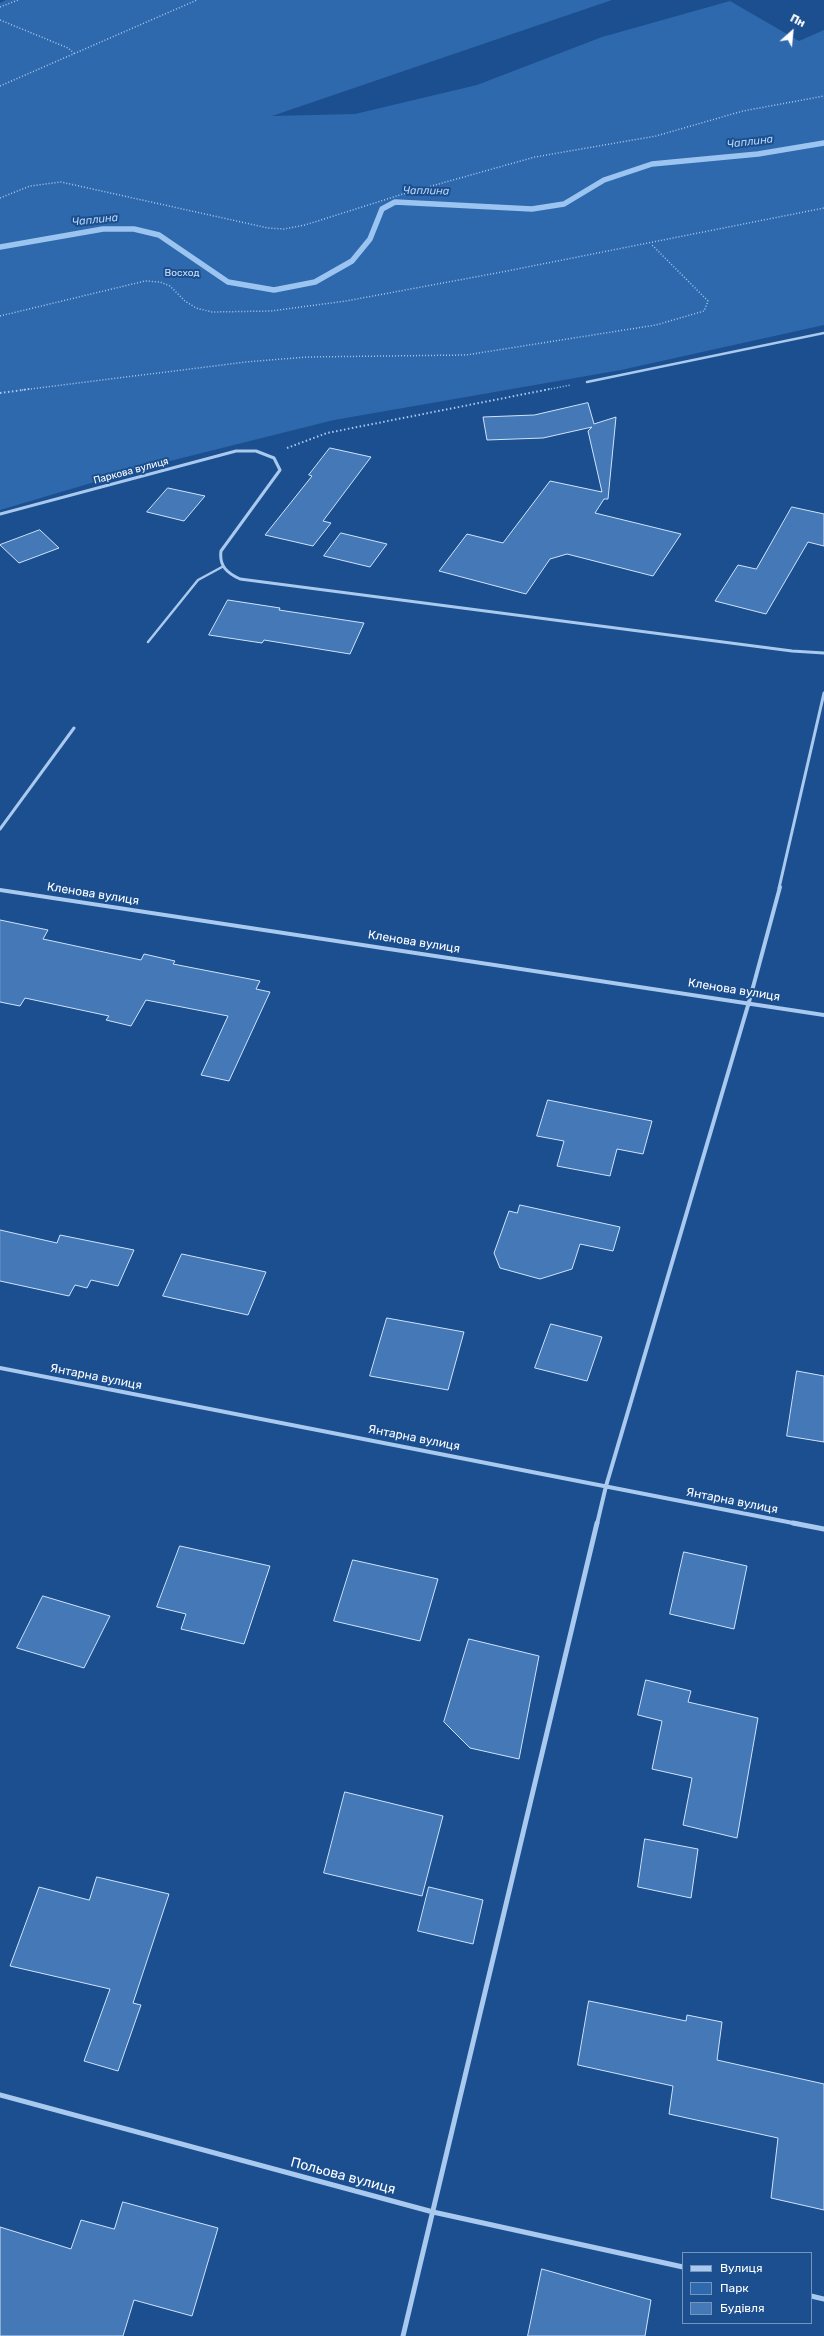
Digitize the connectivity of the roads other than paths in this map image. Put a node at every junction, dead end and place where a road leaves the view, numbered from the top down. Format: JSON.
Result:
{"nodes":[{"id":1,"x":824,"y":333,"type":"edge"},
{"id":2,"x":587,"y":382,"type":"road end"},
{"id":3,"x":0,"y":514,"type":"edge"},
{"id":4,"x":222,"y":567,"type":"junction"},
{"id":5,"x":148,"y":642,"type":"dead end"},
{"id":6,"x":824,"y":653,"type":"edge"},
{"id":7,"x":824,"y":693,"type":"edge"},
{"id":8,"x":74,"y":728,"type":"dead end"},
{"id":9,"x":0,"y":829,"type":"edge"},
{"id":10,"x":0,"y":890,"type":"edge"},
{"id":11,"x":749,"y":1002,"type":"junction"},
{"id":12,"x":824,"y":1015,"type":"edge"},
{"id":13,"x":0,"y":1368,"type":"edge"},
{"id":14,"x":606,"y":1486,"type":"junction"},
{"id":15,"x":824,"y":1529,"type":"edge"},
{"id":16,"x":0,"y":2095,"type":"edge"},
{"id":17,"x":433,"y":2212,"type":"junction"},
{"id":18,"x":682,"y":2267,"type":"edge"},
{"id":19,"x":812,"y":2296,"type":"edge"},
{"id":20,"x":824,"y":2299,"type":"edge"},
{"id":21,"x":403,"y":2336,"type":"edge"}],
"edges":[{"from":1,"to":2,"type":"street"},
{"from":3,"to":4,"type":"street","name":"Паркова вулиця"},
{"from":4,"to":5,"type":"lane"},
{"from":4,"to":6,"type":"street"},
{"from":7,"to":11,"type":"street"},
{"from":8,"to":9,"type":"street"},
{"from":10,"to":11,"type":"street","name":"Кленова вулиця"},
{"from":11,"to":12,"type":"street","name":"Кленова вулиця"},
{"from":11,"to":14,"type":"street"},
{"from":13,"to":14,"type":"street","name":"Янтарна вулиця"},
{"from":14,"to":15,"type":"street","name":"Янтарна вулиця"},
{"from":14,"to":17,"type":"street"},
{"from":16,"to":17,"type":"street","name":"Польова вулиця"},
{"from":17,"to":18,"type":"street","name":"Польова вулиця"},
{"from":17,"to":21,"type":"street"},
{"from":19,"to":20,"type":"street"}]}
